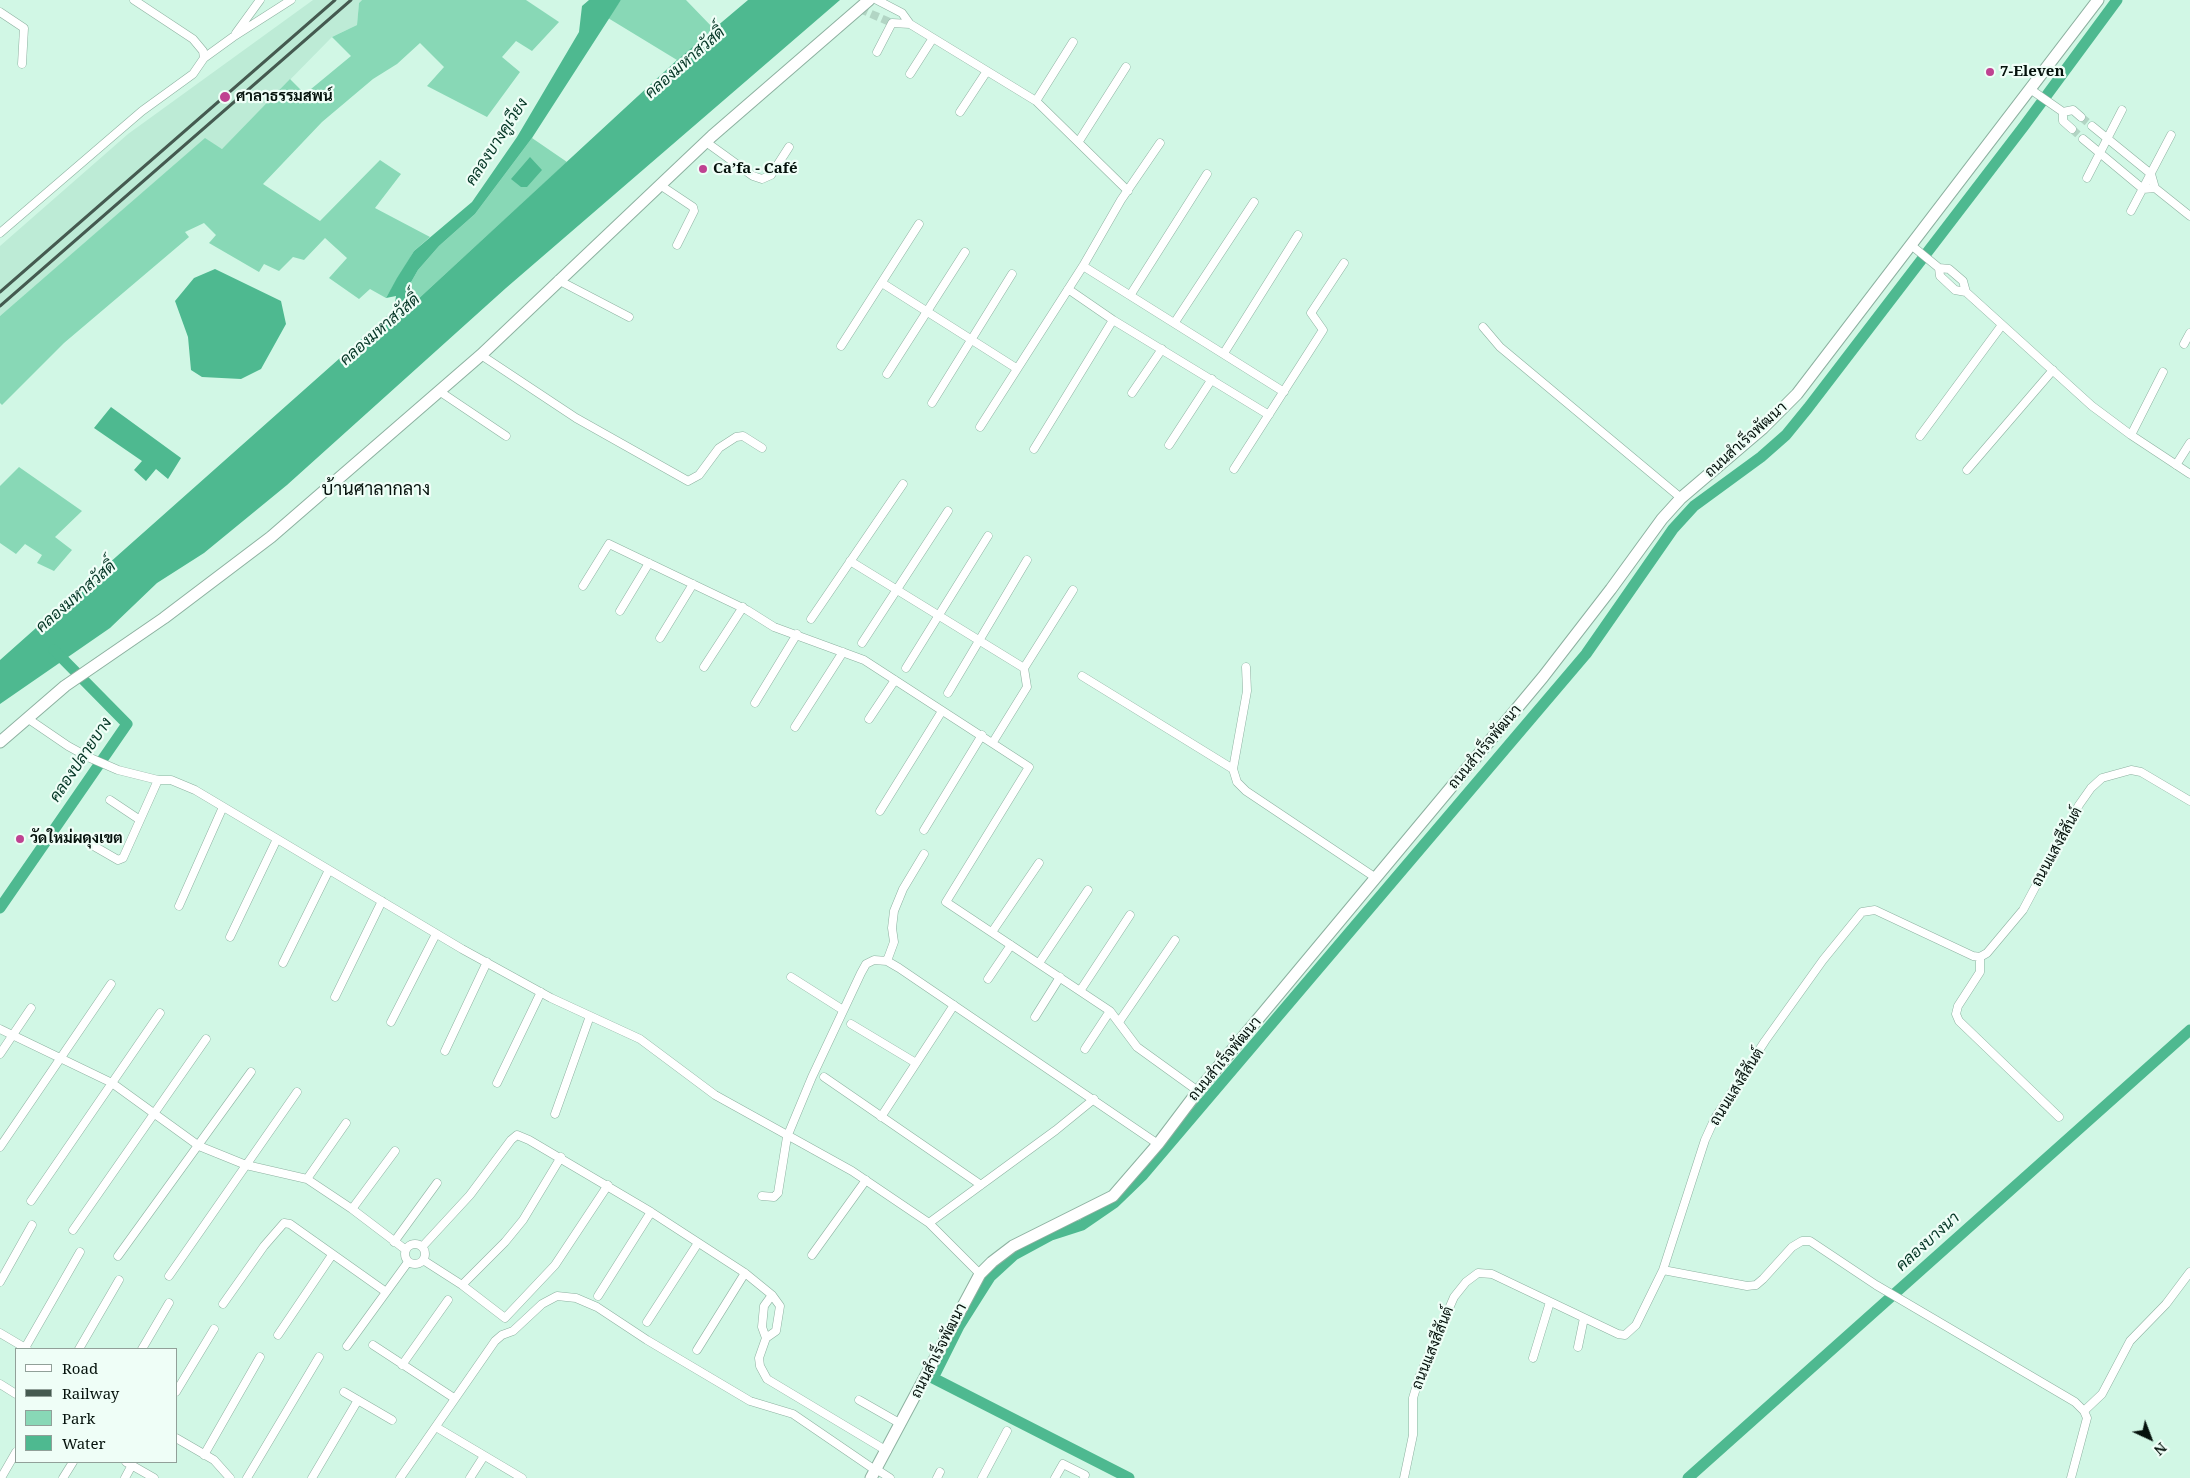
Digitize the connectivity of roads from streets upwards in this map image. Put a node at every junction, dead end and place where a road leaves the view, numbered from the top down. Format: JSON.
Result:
{"nodes":[{"id":1,"x":134,"y":0,"type":"edge"},
{"id":2,"x":260,"y":0,"type":"edge"},
{"id":3,"x":291,"y":0,"type":"edge"},
{"id":4,"x":869,"y":0,"type":"edge"},
{"id":5,"x":876,"y":0,"type":"edge"},
{"id":6,"x":2098,"y":0,"type":"edge"},
{"id":7,"x":0,"y":12,"type":"edge"},
{"id":8,"x":910,"y":24,"type":"junction"},
{"id":9,"x":233,"y":36,"type":"junction"},
{"id":10,"x":933,"y":38,"type":"junction"},
{"id":11,"x":1072,"y":42,"type":"dead end"},
{"id":12,"x":877,"y":52,"type":"dead end"},
{"id":13,"x":204,"y":58,"type":"junction"},
{"id":14,"x":22,"y":64,"type":"dead end"},
{"id":15,"x":1126,"y":67,"type":"dead end"},
{"id":16,"x":987,"y":72,"type":"junction"},
{"id":17,"x":910,"y":74,"type":"dead end"},
{"id":18,"x":2030,"y":89,"type":"junction"},
{"id":19,"x":1036,"y":101,"type":"junction"},
{"id":20,"x":2122,"y":110,"type":"dead end"},
{"id":21,"x":2061,"y":111,"type":"junction"},
{"id":22,"x":960,"y":112,"type":"dead end"},
{"id":23,"x":2080,"y":116,"type":"tunnel mouth"},
{"id":24,"x":2092,"y":126,"type":"tunnel mouth"},
{"id":25,"x":2072,"y":129,"type":"tunnel mouth"},
{"id":26,"x":2171,"y":135,"type":"dead end"},
{"id":27,"x":2083,"y":139,"type":"tunnel mouth"},
{"id":28,"x":2108,"y":139,"type":"junction"},
{"id":29,"x":1079,"y":141,"type":"junction"},
{"id":30,"x":706,"y":142,"type":"junction"},
{"id":31,"x":1160,"y":143,"type":"dead end"},
{"id":32,"x":789,"y":147,"type":"dead end"},
{"id":33,"x":2100,"y":153,"type":"junction"},
{"id":34,"x":1207,"y":174,"type":"dead end"},
{"id":35,"x":2151,"y":174,"type":"junction"},
{"id":36,"x":2087,"y":178,"type":"dead end"},
{"id":37,"x":660,"y":185,"type":"junction"},
{"id":38,"x":2156,"y":188,"type":"junction"},
{"id":39,"x":2143,"y":189,"type":"junction"},
{"id":40,"x":1128,"y":190,"type":"junction"},
{"id":41,"x":1254,"y":202,"type":"dead end"},
{"id":42,"x":2131,"y":211,"type":"dead end"},
{"id":43,"x":2190,"y":215,"type":"edge"},
{"id":44,"x":919,"y":224,"type":"dead end"},
{"id":45,"x":0,"y":233,"type":"edge"},
{"id":46,"x":1298,"y":235,"type":"dead end"},
{"id":47,"x":677,"y":245,"type":"dead end"},
{"id":48,"x":1912,"y":245,"type":"junction"},
{"id":49,"x":965,"y":252,"type":"dead end"},
{"id":50,"x":1344,"y":263,"type":"dead end"},
{"id":51,"x":1083,"y":266,"type":"junction"},
{"id":52,"x":1937,"y":266,"type":"junction"},
{"id":53,"x":1012,"y":274,"type":"dead end"},
{"id":54,"x":558,"y":280,"type":"junction"},
{"id":55,"x":882,"y":283,"type":"junction"},
{"id":56,"x":1068,"y":289,"type":"junction"},
{"id":57,"x":1966,"y":292,"type":"junction"},
{"id":58,"x":1132,"y":294,"type":"junction"},
{"id":59,"x":927,"y":311,"type":"junction"},
{"id":60,"x":629,"y":317,"type":"dead end"},
{"id":61,"x":1113,"y":320,"type":"junction"},
{"id":62,"x":1175,"y":322,"type":"junction"},
{"id":63,"x":2002,"y":325,"type":"junction"},
{"id":64,"x":1483,"y":327,"type":"dead end"},
{"id":65,"x":2190,"y":333,"type":"edge"},
{"id":66,"x":972,"y":340,"type":"junction"},
{"id":67,"x":2184,"y":344,"type":"dead end"},
{"id":68,"x":841,"y":346,"type":"dead end"},
{"id":69,"x":1162,"y":349,"type":"junction"},
{"id":70,"x":1224,"y":353,"type":"junction"},
{"id":71,"x":481,"y":354,"type":"junction"},
{"id":72,"x":1016,"y":368,"type":"junction"},
{"id":73,"x":2053,"y":370,"type":"junction"},
{"id":74,"x":2163,"y":372,"type":"dead end"},
{"id":75,"x":887,"y":374,"type":"dead end"},
{"id":76,"x":1212,"y":379,"type":"junction"},
{"id":77,"x":439,"y":391,"type":"junction"},
{"id":78,"x":1284,"y":392,"type":"junction"},
{"id":79,"x":1132,"y":393,"type":"dead end"},
{"id":80,"x":932,"y":403,"type":"dead end"},
{"id":81,"x":1269,"y":415,"type":"junction"},
{"id":82,"x":980,"y":427,"type":"dead end"},
{"id":83,"x":2131,"y":435,"type":"junction"},
{"id":84,"x":506,"y":436,"type":"dead end"},
{"id":85,"x":1920,"y":436,"type":"dead end"},
{"id":86,"x":2190,"y":443,"type":"edge"},
{"id":87,"x":1169,"y":445,"type":"dead end"},
{"id":88,"x":762,"y":448,"type":"dead end"},
{"id":89,"x":1034,"y":448,"type":"dead end"},
{"id":90,"x":2176,"y":465,"type":"junction"},
{"id":91,"x":1234,"y":469,"type":"dead end"},
{"id":92,"x":1967,"y":470,"type":"dead end"},
{"id":93,"x":2190,"y":474,"type":"edge"},
{"id":94,"x":903,"y":484,"type":"dead end"},
{"id":95,"x":1681,"y":498,"type":"junction"},
{"id":96,"x":948,"y":511,"type":"dead end"},
{"id":97,"x":988,"y":536,"type":"dead end"},
{"id":98,"x":1027,"y":560,"type":"dead end"},
{"id":99,"x":850,"y":561,"type":"junction"},
{"id":100,"x":649,"y":563,"type":"junction"},
{"id":101,"x":693,"y":584,"type":"junction"},
{"id":102,"x":583,"y":586,"type":"dead end"},
{"id":103,"x":1073,"y":590,"type":"dead end"},
{"id":104,"x":898,"y":591,"type":"junction"},
{"id":105,"x":743,"y":607,"type":"junction"},
{"id":106,"x":620,"y":611,"type":"dead end"},
{"id":107,"x":940,"y":616,"type":"junction"},
{"id":108,"x":811,"y":619,"type":"dead end"},
{"id":109,"x":797,"y":634,"type":"junction"},
{"id":110,"x":660,"y":638,"type":"dead end"},
{"id":111,"x":980,"y":641,"type":"junction"},
{"id":112,"x":862,"y":643,"type":"dead end"},
{"id":113,"x":843,"y":652,"type":"junction"},
{"id":114,"x":704,"y":667,"type":"dead end"},
{"id":115,"x":1246,"y":667,"type":"dead end"},
{"id":116,"x":906,"y":668,"type":"dead end"},
{"id":117,"x":1024,"y":668,"type":"junction"},
{"id":118,"x":1082,"y":676,"type":"dead end"},
{"id":119,"x":895,"y":680,"type":"junction"},
{"id":120,"x":948,"y":693,"type":"dead end"},
{"id":121,"x":755,"y":702,"type":"dead end"},
{"id":122,"x":942,"y":711,"type":"junction"},
{"id":123,"x":27,"y":718,"type":"junction"},
{"id":124,"x":870,"y":719,"type":"dead end"},
{"id":125,"x":795,"y":727,"type":"dead end"},
{"id":126,"x":982,"y":735,"type":"junction"},
{"id":127,"x":0,"y":742,"type":"edge"},
{"id":128,"x":993,"y":742,"type":"junction"},
{"id":129,"x":1233,"y":769,"type":"junction"},
{"id":130,"x":158,"y":780,"type":"junction"},
{"id":131,"x":110,"y":800,"type":"dead end"},
{"id":132,"x":2190,"y":801,"type":"edge"},
{"id":133,"x":223,"y":807,"type":"junction"},
{"id":134,"x":880,"y":811,"type":"dead end"},
{"id":135,"x":140,"y":820,"type":"junction"},
{"id":136,"x":924,"y":830,"type":"dead end"},
{"id":137,"x":277,"y":838,"type":"junction"},
{"id":138,"x":92,"y":845,"type":"dead end"},
{"id":139,"x":924,"y":854,"type":"dead end"},
{"id":140,"x":1039,"y":863,"type":"dead end"},
{"id":141,"x":329,"y":870,"type":"junction"},
{"id":142,"x":1376,"y":878,"type":"junction"},
{"id":143,"x":1088,"y":890,"type":"dead end"},
{"id":144,"x":382,"y":901,"type":"junction"},
{"id":145,"x":179,"y":906,"type":"dead end"},
{"id":146,"x":1130,"y":915,"type":"dead end"},
{"id":147,"x":992,"y":932,"type":"junction"},
{"id":148,"x":436,"y":934,"type":"junction"},
{"id":149,"x":230,"y":937,"type":"dead end"},
{"id":150,"x":1175,"y":940,"type":"dead end"},
{"id":151,"x":1012,"y":945,"type":"junction"},
{"id":152,"x":1980,"y":957,"type":"junction"},
{"id":153,"x":887,"y":961,"type":"junction"},
{"id":154,"x":487,"y":962,"type":"junction"},
{"id":155,"x":283,"y":963,"type":"dead end"},
{"id":156,"x":1039,"y":963,"type":"junction"},
{"id":157,"x":791,"y":977,"type":"dead end"},
{"id":158,"x":1060,"y":977,"type":"junction"},
{"id":159,"x":988,"y":978,"type":"dead end"},
{"id":160,"x":111,"y":984,"type":"dead end"},
{"id":161,"x":1080,"y":991,"type":"junction"},
{"id":162,"x":541,"y":992,"type":"junction"},
{"id":163,"x":335,"y":997,"type":"dead end"},
{"id":164,"x":954,"y":1005,"type":"junction"},
{"id":165,"x":31,"y":1008,"type":"dead end"},
{"id":166,"x":843,"y":1010,"type":"junction"},
{"id":167,"x":1110,"y":1011,"type":"junction"},
{"id":168,"x":160,"y":1013,"type":"dead end"},
{"id":169,"x":590,"y":1016,"type":"junction"},
{"id":170,"x":1035,"y":1017,"type":"dead end"},
{"id":171,"x":391,"y":1022,"type":"dead end"},
{"id":172,"x":1119,"y":1022,"type":"junction"},
{"id":173,"x":851,"y":1024,"type":"dead end"},
{"id":174,"x":0,"y":1029,"type":"edge"},
{"id":175,"x":12,"y":1035,"type":"junction"},
{"id":176,"x":206,"y":1039,"type":"dead end"},
{"id":177,"x":1085,"y":1049,"type":"dead end"},
{"id":178,"x":445,"y":1051,"type":"dead end"},
{"id":179,"x":0,"y":1054,"type":"edge"},
{"id":180,"x":61,"y":1059,"type":"junction"},
{"id":181,"x":916,"y":1063,"type":"junction"},
{"id":182,"x":251,"y":1072,"type":"dead end"},
{"id":183,"x":824,"y":1077,"type":"dead end"},
{"id":184,"x":112,"y":1083,"type":"junction"},
{"id":185,"x":497,"y":1083,"type":"dead end"},
{"id":186,"x":1198,"y":1091,"type":"junction"},
{"id":187,"x":297,"y":1092,"type":"dead end"},
{"id":188,"x":1094,"y":1099,"type":"junction"},
{"id":189,"x":152,"y":1113,"type":"junction"},
{"id":190,"x":555,"y":1114,"type":"dead end"},
{"id":191,"x":881,"y":1117,"type":"junction"},
{"id":192,"x":2059,"y":1117,"type":"dead end"},
{"id":193,"x":346,"y":1123,"type":"dead end"},
{"id":194,"x":787,"y":1136,"type":"junction"},
{"id":195,"x":1158,"y":1144,"type":"junction"},
{"id":196,"x":199,"y":1146,"type":"junction"},
{"id":197,"x":0,"y":1148,"type":"edge"},
{"id":198,"x":395,"y":1151,"type":"dead end"},
{"id":199,"x":561,"y":1157,"type":"junction"},
{"id":200,"x":246,"y":1164,"type":"junction"},
{"id":201,"x":307,"y":1179,"type":"junction"},
{"id":202,"x":866,"y":1180,"type":"junction"},
{"id":203,"x":437,"y":1183,"type":"dead end"},
{"id":204,"x":608,"y":1185,"type":"junction"},
{"id":205,"x":981,"y":1185,"type":"junction"},
{"id":206,"x":762,"y":1196,"type":"dead end"},
{"id":207,"x":31,"y":1201,"type":"dead end"},
{"id":208,"x":352,"y":1209,"type":"junction"},
{"id":209,"x":651,"y":1212,"type":"junction"},
{"id":210,"x":929,"y":1223,"type":"junction"},
{"id":211,"x":32,"y":1225,"type":"dead end"},
{"id":212,"x":73,"y":1230,"type":"dead end"},
{"id":213,"x":394,"y":1242,"type":"junction"},
{"id":214,"x":698,"y":1243,"type":"junction"},
{"id":215,"x":422,"y":1247,"type":"junction"},
{"id":216,"x":406,"y":1250,"type":"junction"},
{"id":217,"x":80,"y":1252,"type":"dead end"},
{"id":218,"x":332,"y":1255,"type":"junction"},
{"id":219,"x":812,"y":1255,"type":"dead end"},
{"id":220,"x":118,"y":1256,"type":"dead end"},
{"id":221,"x":423,"y":1260,"type":"junction"},
{"id":222,"x":408,"y":1262,"type":"junction"},
{"id":223,"x":1663,"y":1270,"type":"junction"},
{"id":224,"x":2190,"y":1272,"type":"edge"},
{"id":225,"x":745,"y":1273,"type":"junction"},
{"id":226,"x":980,"y":1274,"type":"junction"},
{"id":227,"x":168,"y":1276,"type":"dead end"},
{"id":228,"x":119,"y":1280,"type":"dead end"},
{"id":229,"x":0,"y":1282,"type":"edge"},
{"id":230,"x":462,"y":1285,"type":"junction"},
{"id":231,"x":386,"y":1292,"type":"junction"},
{"id":232,"x":772,"y":1295,"type":"junction"},
{"id":233,"x":598,"y":1296,"type":"dead end"},
{"id":234,"x":448,"y":1300,"type":"dead end"},
{"id":235,"x":1550,"y":1302,"type":"junction"},
{"id":236,"x":169,"y":1303,"type":"dead end"},
{"id":237,"x":223,"y":1304,"type":"dead end"},
{"id":238,"x":1584,"y":1318,"type":"junction"},
{"id":239,"x":646,"y":1322,"type":"dead end"},
{"id":240,"x":214,"y":1329,"type":"dead end"},
{"id":241,"x":0,"y":1333,"type":"edge"},
{"id":242,"x":278,"y":1335,"type":"dead end"},
{"id":243,"x":766,"y":1338,"type":"junction"},
{"id":244,"x":373,"y":1345,"type":"dead end"},
{"id":245,"x":347,"y":1346,"type":"dead end"},
{"id":246,"x":1578,"y":1347,"type":"dead end"},
{"id":247,"x":24,"y":1348,"type":"edge"},
{"id":248,"x":27,"y":1348,"type":"edge"},
{"id":249,"x":80,"y":1348,"type":"edge"},
{"id":250,"x":143,"y":1348,"type":"edge"},
{"id":251,"x":697,"y":1350,"type":"dead end"},
{"id":252,"x":260,"y":1357,"type":"dead end"},
{"id":253,"x":319,"y":1357,"type":"dead end"},
{"id":254,"x":1533,"y":1358,"type":"dead end"},
{"id":255,"x":402,"y":1365,"type":"junction"},
{"id":256,"x":0,"y":1384,"type":"edge"},
{"id":257,"x":178,"y":1389,"type":"edge"},
{"id":258,"x":344,"y":1392,"type":"dead end"},
{"id":259,"x":15,"y":1393,"type":"edge"},
{"id":260,"x":454,"y":1398,"type":"junction"},
{"id":261,"x":358,"y":1400,"type":"junction"},
{"id":262,"x":859,"y":1400,"type":"dead end"},
{"id":263,"x":2084,"y":1411,"type":"junction"},
{"id":264,"x":392,"y":1420,"type":"dead end"},
{"id":265,"x":901,"y":1424,"type":"junction"},
{"id":266,"x":436,"y":1427,"type":"junction"},
{"id":267,"x":1007,"y":1431,"type":"dead end"},
{"id":268,"x":178,"y":1439,"type":"edge"},
{"id":269,"x":887,"y":1451,"type":"junction"},
{"id":270,"x":15,"y":1454,"type":"edge"},
{"id":271,"x":204,"y":1455,"type":"junction"},
{"id":272,"x":484,"y":1456,"type":"junction"},
{"id":273,"x":72,"y":1463,"type":"edge"},
{"id":274,"x":129,"y":1464,"type":"edge"},
{"id":275,"x":874,"y":1472,"type":"edge"},
{"id":276,"x":1,"y":1478,"type":"edge"},
{"id":277,"x":63,"y":1478,"type":"edge"},
{"id":278,"x":125,"y":1478,"type":"edge"},
{"id":279,"x":154,"y":1478,"type":"edge"},
{"id":280,"x":230,"y":1478,"type":"edge"},
{"id":281,"x":247,"y":1478,"type":"edge"},
{"id":282,"x":312,"y":1478,"type":"edge"},
{"id":283,"x":400,"y":1478,"type":"edge"},
{"id":284,"x":470,"y":1478,"type":"edge"},
{"id":285,"x":522,"y":1478,"type":"edge"},
{"id":286,"x":890,"y":1478,"type":"edge"},
{"id":287,"x":982,"y":1478,"type":"edge"},
{"id":288,"x":1055,"y":1478,"type":"edge"},
{"id":289,"x":1084,"y":1478,"type":"edge"},
{"id":290,"x":1404,"y":1478,"type":"edge"},
{"id":291,"x":2071,"y":1478,"type":"edge"}],
"edges":[{"from":1,"to":13,"type":"street"},
{"from":2,"to":9,"type":"street"},
{"from":3,"to":9,"type":"street"},
{"from":4,"to":30,"type":"street"},
{"from":5,"to":8,"type":"street"},
{"from":6,"to":18,"type":"street","name":"ถนนสำเร็จพัฒนา"},
{"from":7,"to":14,"type":"street"},
{"from":8,"to":10,"type":"street"},
{"from":8,"to":12,"type":"street"},
{"from":9,"to":13,"type":"street"},
{"from":10,"to":16,"type":"street"},
{"from":10,"to":17,"type":"street"},
{"from":11,"to":19,"type":"street"},
{"from":13,"to":45,"type":"street"},
{"from":15,"to":29,"type":"street"},
{"from":16,"to":19,"type":"street"},
{"from":16,"to":22,"type":"street"},
{"from":18,"to":21,"type":"street"},
{"from":18,"to":48,"type":"street","name":"ถนนสำเร็จพัฒนา"},
{"from":19,"to":29,"type":"street"},
{"from":20,"to":28,"type":"street"},
{"from":21,"to":23,"type":"street"},
{"from":21,"to":25,"type":"street"},
{"from":24,"to":28,"type":"street"},
{"from":26,"to":35,"type":"street"},
{"from":27,"to":33,"type":"street"},
{"from":28,"to":33,"type":"street"},
{"from":28,"to":35,"type":"street"},
{"from":29,"to":40,"type":"street"},
{"from":30,"to":32,"type":"street"},
{"from":30,"to":37,"type":"street"},
{"from":31,"to":40,"type":"street"},
{"from":33,"to":36,"type":"street"},
{"from":33,"to":39,"type":"street"},
{"from":34,"to":58,"type":"street"},
{"from":35,"to":38,"type":"street"},
{"from":35,"to":39,"type":"street"},
{"from":37,"to":47,"type":"street"},
{"from":37,"to":54,"type":"street"},
{"from":38,"to":39,"type":"street"},
{"from":38,"to":43,"type":"street"},
{"from":39,"to":42,"type":"street"},
{"from":40,"to":51,"type":"street"},
{"from":41,"to":62,"type":"street"},
{"from":44,"to":55,"type":"street"},
{"from":46,"to":70,"type":"street"},
{"from":48,"to":52,"type":"street"},
{"from":48,"to":95,"type":"street","name":"ถนนสำเร็จพัฒนา"},
{"from":49,"to":59,"type":"street"},
{"from":50,"to":78,"type":"street"},
{"from":51,"to":56,"type":"street"},
{"from":51,"to":58,"type":"street"},
{"from":52,"to":57,"type":"street"},
{"from":52,"to":57,"type":"street"},
{"from":53,"to":66,"type":"street"},
{"from":54,"to":60,"type":"street"},
{"from":54,"to":71,"type":"street"},
{"from":55,"to":59,"type":"street"},
{"from":55,"to":68,"type":"street"},
{"from":56,"to":61,"type":"street"},
{"from":56,"to":72,"type":"street"},
{"from":57,"to":63,"type":"street"},
{"from":58,"to":62,"type":"street"},
{"from":59,"to":66,"type":"street"},
{"from":59,"to":75,"type":"street"},
{"from":61,"to":69,"type":"street"},
{"from":61,"to":89,"type":"street"},
{"from":62,"to":70,"type":"street"},
{"from":63,"to":73,"type":"street"},
{"from":63,"to":85,"type":"street"},
{"from":64,"to":95,"type":"street"},
{"from":65,"to":67,"type":"street"},
{"from":66,"to":72,"type":"street"},
{"from":66,"to":80,"type":"street"},
{"from":69,"to":76,"type":"street"},
{"from":69,"to":79,"type":"street"},
{"from":70,"to":78,"type":"street"},
{"from":71,"to":77,"type":"street"},
{"from":71,"to":88,"type":"street"},
{"from":72,"to":82,"type":"street"},
{"from":73,"to":83,"type":"street"},
{"from":73,"to":92,"type":"street"},
{"from":74,"to":83,"type":"street"},
{"from":76,"to":81,"type":"street"},
{"from":76,"to":87,"type":"street"},
{"from":77,"to":84,"type":"street"},
{"from":77,"to":123,"type":"street"},
{"from":78,"to":81,"type":"street"},
{"from":81,"to":91,"type":"street"},
{"from":83,"to":90,"type":"street"},
{"from":86,"to":90,"type":"street"},
{"from":90,"to":93,"type":"street"},
{"from":94,"to":99,"type":"street"},
{"from":95,"to":142,"type":"street","name":"ถนนสำเร็จพัฒนา"},
{"from":96,"to":104,"type":"street"},
{"from":97,"to":107,"type":"street"},
{"from":98,"to":111,"type":"street"},
{"from":99,"to":104,"type":"street"},
{"from":99,"to":108,"type":"street"},
{"from":100,"to":101,"type":"street"},
{"from":100,"to":102,"type":"street"},
{"from":100,"to":106,"type":"street"},
{"from":101,"to":105,"type":"street"},
{"from":101,"to":110,"type":"street"},
{"from":103,"to":117,"type":"street"},
{"from":104,"to":107,"type":"street"},
{"from":104,"to":112,"type":"street"},
{"from":105,"to":109,"type":"street"},
{"from":105,"to":114,"type":"street"},
{"from":107,"to":111,"type":"street"},
{"from":107,"to":116,"type":"street"},
{"from":109,"to":113,"type":"street"},
{"from":109,"to":121,"type":"street"},
{"from":111,"to":117,"type":"street"},
{"from":111,"to":120,"type":"street"},
{"from":113,"to":119,"type":"street"},
{"from":113,"to":125,"type":"street"},
{"from":115,"to":129,"type":"street"},
{"from":117,"to":128,"type":"street"},
{"from":118,"to":129,"type":"street"},
{"from":119,"to":122,"type":"street"},
{"from":119,"to":124,"type":"street"},
{"from":122,"to":126,"type":"street"},
{"from":122,"to":134,"type":"street"},
{"from":123,"to":127,"type":"street"},
{"from":123,"to":130,"type":"street"},
{"from":126,"to":128,"type":"street"},
{"from":126,"to":136,"type":"street"},
{"from":128,"to":147,"type":"street"},
{"from":129,"to":142,"type":"street"},
{"from":130,"to":133,"type":"street"},
{"from":130,"to":135,"type":"street"},
{"from":131,"to":135,"type":"street"},
{"from":132,"to":152,"type":"street","name":"ถนนแสงสีสันต์"},
{"from":133,"to":137,"type":"street"},
{"from":133,"to":145,"type":"street"},
{"from":135,"to":138,"type":"street"},
{"from":137,"to":141,"type":"street"},
{"from":137,"to":149,"type":"street"},
{"from":139,"to":153,"type":"street"},
{"from":140,"to":147,"type":"street"},
{"from":141,"to":144,"type":"street"},
{"from":141,"to":155,"type":"street"},
{"from":142,"to":186,"type":"street","name":"ถนนสำเร็จพัฒนา"},
{"from":143,"to":156,"type":"street"},
{"from":144,"to":148,"type":"street"},
{"from":144,"to":163,"type":"street"},
{"from":146,"to":161,"type":"street"},
{"from":147,"to":151,"type":"street"},
{"from":148,"to":154,"type":"street"},
{"from":148,"to":171,"type":"street"},
{"from":150,"to":172,"type":"street"},
{"from":151,"to":156,"type":"street"},
{"from":151,"to":159,"type":"street"},
{"from":152,"to":192,"type":"street"},
{"from":152,"to":223,"type":"street","name":"ถนนแสงสีสันต์"},
{"from":153,"to":164,"type":"street"},
{"from":153,"to":166,"type":"street"},
{"from":154,"to":162,"type":"street"},
{"from":154,"to":178,"type":"street"},
{"from":156,"to":158,"type":"street"},
{"from":157,"to":166,"type":"street"},
{"from":158,"to":161,"type":"street"},
{"from":158,"to":170,"type":"street"},
{"from":160,"to":180,"type":"street"},
{"from":161,"to":167,"type":"street"},
{"from":162,"to":169,"type":"street"},
{"from":162,"to":185,"type":"street"},
{"from":164,"to":181,"type":"street"},
{"from":164,"to":188,"type":"street"},
{"from":165,"to":175,"type":"street"},
{"from":166,"to":194,"type":"street"},
{"from":167,"to":172,"type":"street"},
{"from":167,"to":177,"type":"street"},
{"from":168,"to":184,"type":"street"},
{"from":169,"to":190,"type":"street"},
{"from":169,"to":194,"type":"street"},
{"from":172,"to":186,"type":"street"},
{"from":173,"to":181,"type":"street"},
{"from":174,"to":175,"type":"street"},
{"from":175,"to":179,"type":"street"},
{"from":175,"to":180,"type":"street"},
{"from":176,"to":189,"type":"street"},
{"from":180,"to":184,"type":"street"},
{"from":180,"to":197,"type":"street"},
{"from":181,"to":191,"type":"street"},
{"from":182,"to":196,"type":"street"},
{"from":183,"to":191,"type":"street"},
{"from":184,"to":189,"type":"street"},
{"from":184,"to":207,"type":"street"},
{"from":186,"to":195,"type":"street","name":"ถนนสำเร็จพัฒนา"},
{"from":187,"to":200,"type":"street"},
{"from":188,"to":195,"type":"street"},
{"from":188,"to":205,"type":"street"},
{"from":189,"to":196,"type":"street"},
{"from":189,"to":212,"type":"street"},
{"from":191,"to":205,"type":"street"},
{"from":193,"to":201,"type":"street"},
{"from":194,"to":202,"type":"street"},
{"from":194,"to":206,"type":"street"},
{"from":195,"to":226,"type":"street","name":"ถนนสำเร็จพัฒนา"},
{"from":196,"to":200,"type":"street"},
{"from":196,"to":220,"type":"street"},
{"from":198,"to":208,"type":"street"},
{"from":199,"to":204,"type":"street"},
{"from":199,"to":215,"type":"street"},
{"from":199,"to":230,"type":"street"},
{"from":200,"to":201,"type":"street"},
{"from":200,"to":227,"type":"street"},
{"from":201,"to":208,"type":"street"},
{"from":202,"to":210,"type":"street"},
{"from":202,"to":219,"type":"street"},
{"from":203,"to":213,"type":"street"},
{"from":204,"to":209,"type":"street"},
{"from":204,"to":230,"type":"street"},
{"from":205,"to":210,"type":"street"},
{"from":208,"to":213,"type":"street"},
{"from":209,"to":214,"type":"street"},
{"from":209,"to":233,"type":"street"},
{"from":210,"to":226,"type":"street"},
{"from":211,"to":229,"type":"street"},
{"from":213,"to":216,"type":"street"},
{"from":214,"to":225,"type":"street"},
{"from":214,"to":239,"type":"street"},
{"from":215,"to":216,"type":"street"},
{"from":215,"to":221,"type":"street"},
{"from":216,"to":222,"type":"street"},
{"from":217,"to":248,"type":"street"},
{"from":218,"to":231,"type":"street"},
{"from":218,"to":237,"type":"street"},
{"from":218,"to":242,"type":"street"},
{"from":221,"to":222,"type":"street"},
{"from":221,"to":230,"type":"street"},
{"from":222,"to":231,"type":"street"},
{"from":223,"to":238,"type":"street","name":"ถนนแสงสีสันต์"},
{"from":223,"to":263,"type":"street"},
{"from":224,"to":263,"type":"street"},
{"from":225,"to":232,"type":"street"},
{"from":225,"to":251,"type":"street"},
{"from":226,"to":265,"type":"street","name":"ถนนสำเร็จพัฒนา"},
{"from":228,"to":249,"type":"street"},
{"from":231,"to":245,"type":"street"},
{"from":232,"to":243,"type":"street"},
{"from":232,"to":243,"type":"street"},
{"from":234,"to":255,"type":"street"},
{"from":235,"to":238,"type":"street","name":"ถนนแสงสีสันต์"},
{"from":235,"to":254,"type":"street"},
{"from":235,"to":290,"type":"street","name":"ถนนแสงสีสันต์"},
{"from":236,"to":250,"type":"street"},
{"from":238,"to":246,"type":"street"},
{"from":240,"to":257,"type":"street"},
{"from":241,"to":247,"type":"street"},
{"from":243,"to":269,"type":"street"},
{"from":244,"to":255,"type":"street"},
{"from":252,"to":271,"type":"street"},
{"from":253,"to":281,"type":"street"},
{"from":255,"to":260,"type":"street"},
{"from":256,"to":259,"type":"street"},
{"from":258,"to":261,"type":"street"},
{"from":260,"to":266,"type":"street"},
{"from":260,"to":275,"type":"street"},
{"from":261,"to":264,"type":"street"},
{"from":261,"to":282,"type":"street"},
{"from":262,"to":265,"type":"street"},
{"from":263,"to":291,"type":"street"},
{"from":265,"to":269,"type":"street","name":"ถนนสำเร็จพัฒนา"},
{"from":266,"to":272,"type":"street"},
{"from":266,"to":283,"type":"street"},
{"from":267,"to":287,"type":"street"},
{"from":268,"to":271,"type":"street"},
{"from":269,"to":275,"type":"street","name":"ถนนสำเร็จพัฒนา"},
{"from":270,"to":276,"type":"street"},
{"from":271,"to":280,"type":"street"},
{"from":272,"to":284,"type":"street"},
{"from":272,"to":285,"type":"street"},
{"from":273,"to":277,"type":"street"},
{"from":274,"to":278,"type":"street"},
{"from":274,"to":279,"type":"street"},
{"from":275,"to":286,"type":"street"},
{"from":288,"to":289,"type":"street"}]}
